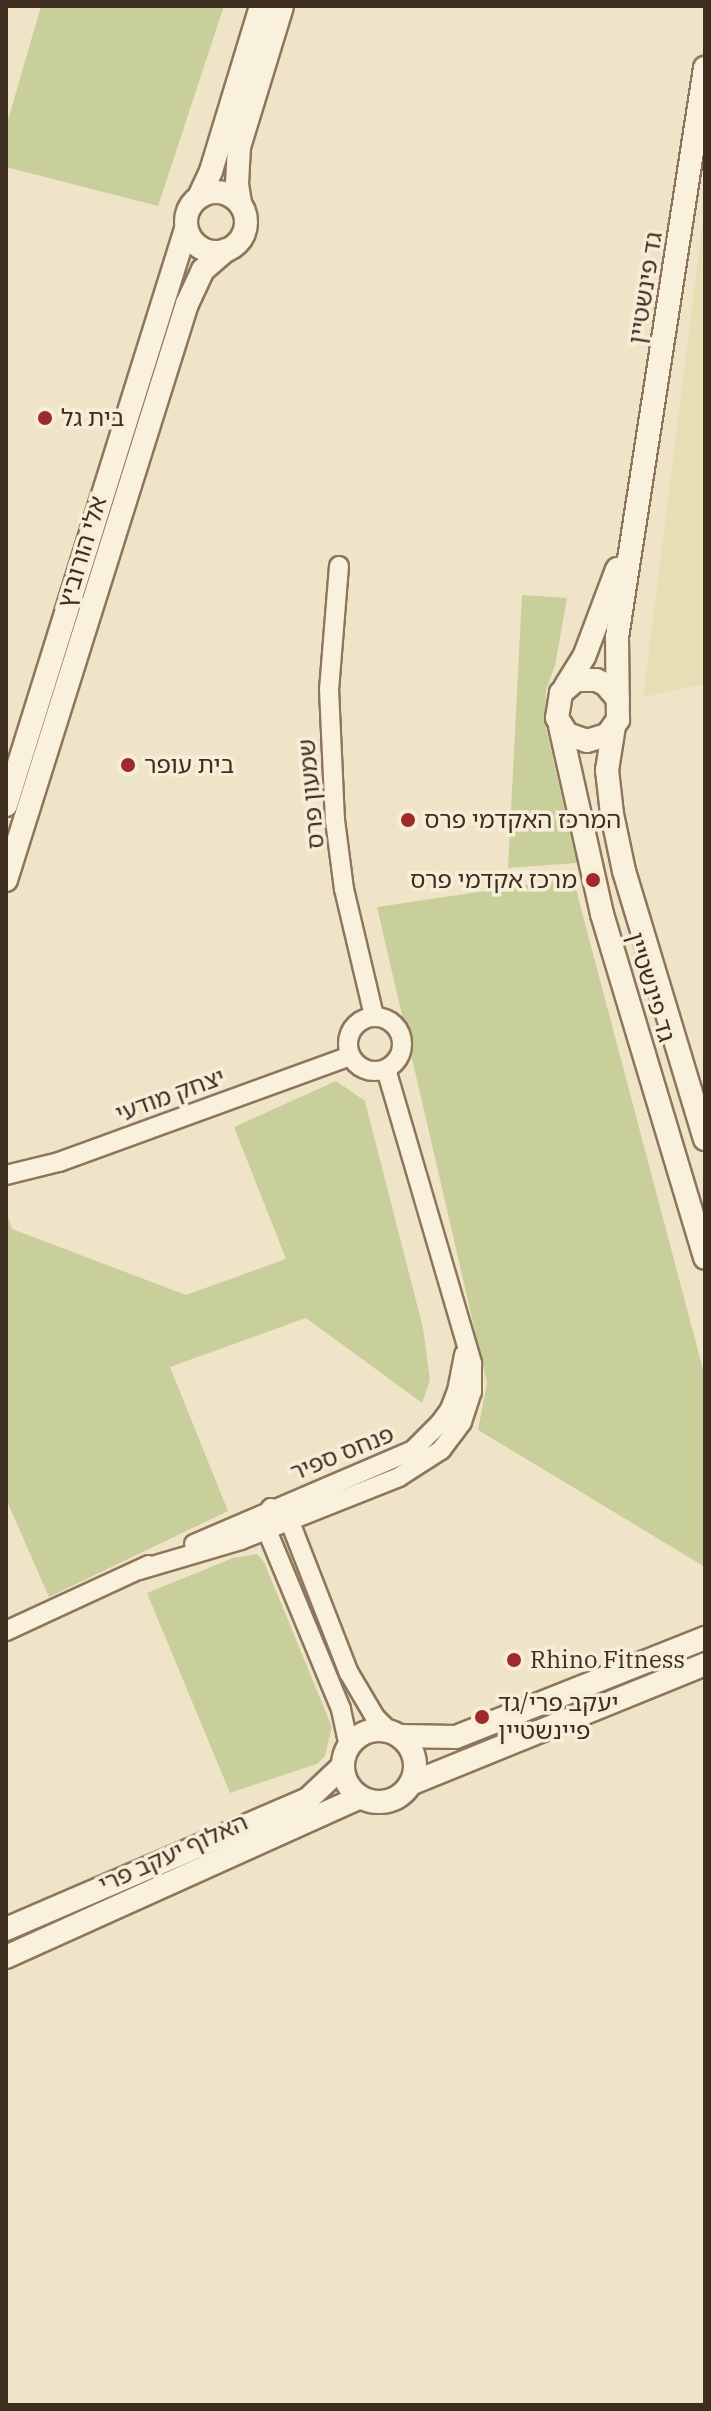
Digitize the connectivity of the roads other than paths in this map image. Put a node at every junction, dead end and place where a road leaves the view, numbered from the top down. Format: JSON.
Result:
{"nodes":[{"id":1,"x":261,"y":6,"type":"edge"},
{"id":2,"x":282,"y":6,"type":"edge"},
{"id":3,"x":705,"y":68,"type":"edge"},
{"id":4,"x":199,"y":197,"type":"junction"},
{"id":5,"x":240,"y":203,"type":"junction"},
{"id":6,"x":186,"y":229,"type":"junction"},
{"id":7,"x":226,"y":250,"type":"junction"},
{"id":8,"x":636,"y":515,"type":"junction"},
{"id":9,"x":339,"y":566,"type":"dead end"},
{"id":10,"x":561,"y":693,"type":"junction"},
{"id":11,"x":618,"y":699,"type":"junction"},
{"id":12,"x":560,"y":726,"type":"junction"},
{"id":13,"x":614,"y":726,"type":"junction"},
{"id":14,"x":6,"y":805,"type":"edge"},
{"id":15,"x":6,"y":880,"type":"edge"},
{"id":16,"x":374,"y":1016,"type":"junction"},
{"id":17,"x":350,"y":1056,"type":"junction"},
{"id":18,"x":386,"y":1069,"type":"junction"},
{"id":19,"x":705,"y":1139,"type":"edge"},
{"id":20,"x":6,"y":1175,"type":"edge"},
{"id":21,"x":705,"y":1258,"type":"edge"},
{"id":22,"x":463,"y":1328,"type":"junction"},
{"id":23,"x":271,"y":1508,"type":"junction"},
{"id":24,"x":290,"y":1522,"type":"junction"},
{"id":25,"x":267,"y":1530,"type":"junction"},
{"id":26,"x":139,"y":1570,"type":"junction"},
{"id":27,"x":6,"y":1631,"type":"edge"},
{"id":28,"x":705,"y":1638,"type":"edge"},
{"id":29,"x":705,"y":1664,"type":"edge"},
{"id":30,"x":395,"y":1734,"type":"junction"},
{"id":31,"x":346,"y":1757,"type":"junction"},
{"id":32,"x":410,"y":1784,"type":"junction"},
{"id":33,"x":361,"y":1797,"type":"junction"},
{"id":34,"x":6,"y":1929,"type":"edge"},
{"id":35,"x":6,"y":1957,"type":"edge"}],
"edges":[{"from":1,"to":4,"type":"street"},
{"from":2,"to":5,"type":"street"},
{"from":3,"to":8,"type":"street","name":"גד פינשטיין"},
{"from":4,"to":5,"type":"street"},
{"from":4,"to":6,"type":"street"},
{"from":5,"to":7,"type":"street"},
{"from":6,"to":7,"type":"street"},
{"from":6,"to":14,"type":"street","name":"אלי הורוביץ"},
{"from":7,"to":15,"type":"street","name":"אלי הורוביץ"},
{"from":8,"to":10,"type":"street","name":"גד פינשטיין"},
{"from":8,"to":11,"type":"street","name":"גד פינשטיין"},
{"from":9,"to":16,"type":"street","name":"שמעון פרס"},
{"from":10,"to":11,"type":"street"},
{"from":10,"to":12,"type":"street"},
{"from":11,"to":13,"type":"street"},
{"from":12,"to":13,"type":"street"},
{"from":12,"to":21,"type":"street","name":"גד פינשטיין"},
{"from":13,"to":19,"type":"street","name":"גד פינשטיין"},
{"from":16,"to":17,"type":"street"},
{"from":16,"to":18,"type":"street"},
{"from":17,"to":18,"type":"street"},
{"from":17,"to":20,"type":"street","name":"יצחק מודעי"},
{"from":18,"to":22,"type":"street"},
{"from":22,"to":23,"type":"street","name":"פנחס ספיר"},
{"from":22,"to":24,"type":"street","name":"פנחס ספיר"},
{"from":23,"to":24,"type":"street"},
{"from":23,"to":25,"type":"street"},
{"from":23,"to":26,"type":"street","name":"פנחס ספיר"},
{"from":24,"to":25,"type":"street","name":"פנחס ספיר"},
{"from":24,"to":30,"type":"street"},
{"from":25,"to":26,"type":"street","name":"פנחס ספיר"},
{"from":25,"to":31,"type":"street"},
{"from":26,"to":27,"type":"street","name":"פנחס ספיר"},
{"from":28,"to":30,"type":"street"},
{"from":29,"to":32,"type":"street"},
{"from":30,"to":31,"type":"street"},
{"from":30,"to":32,"type":"street"},
{"from":31,"to":33,"type":"street"},
{"from":31,"to":34,"type":"street","name":"האלוף יעקב פרי"},
{"from":32,"to":33,"type":"street"},
{"from":33,"to":35,"type":"street","name":"האלוף יעקב פרי"}]}
